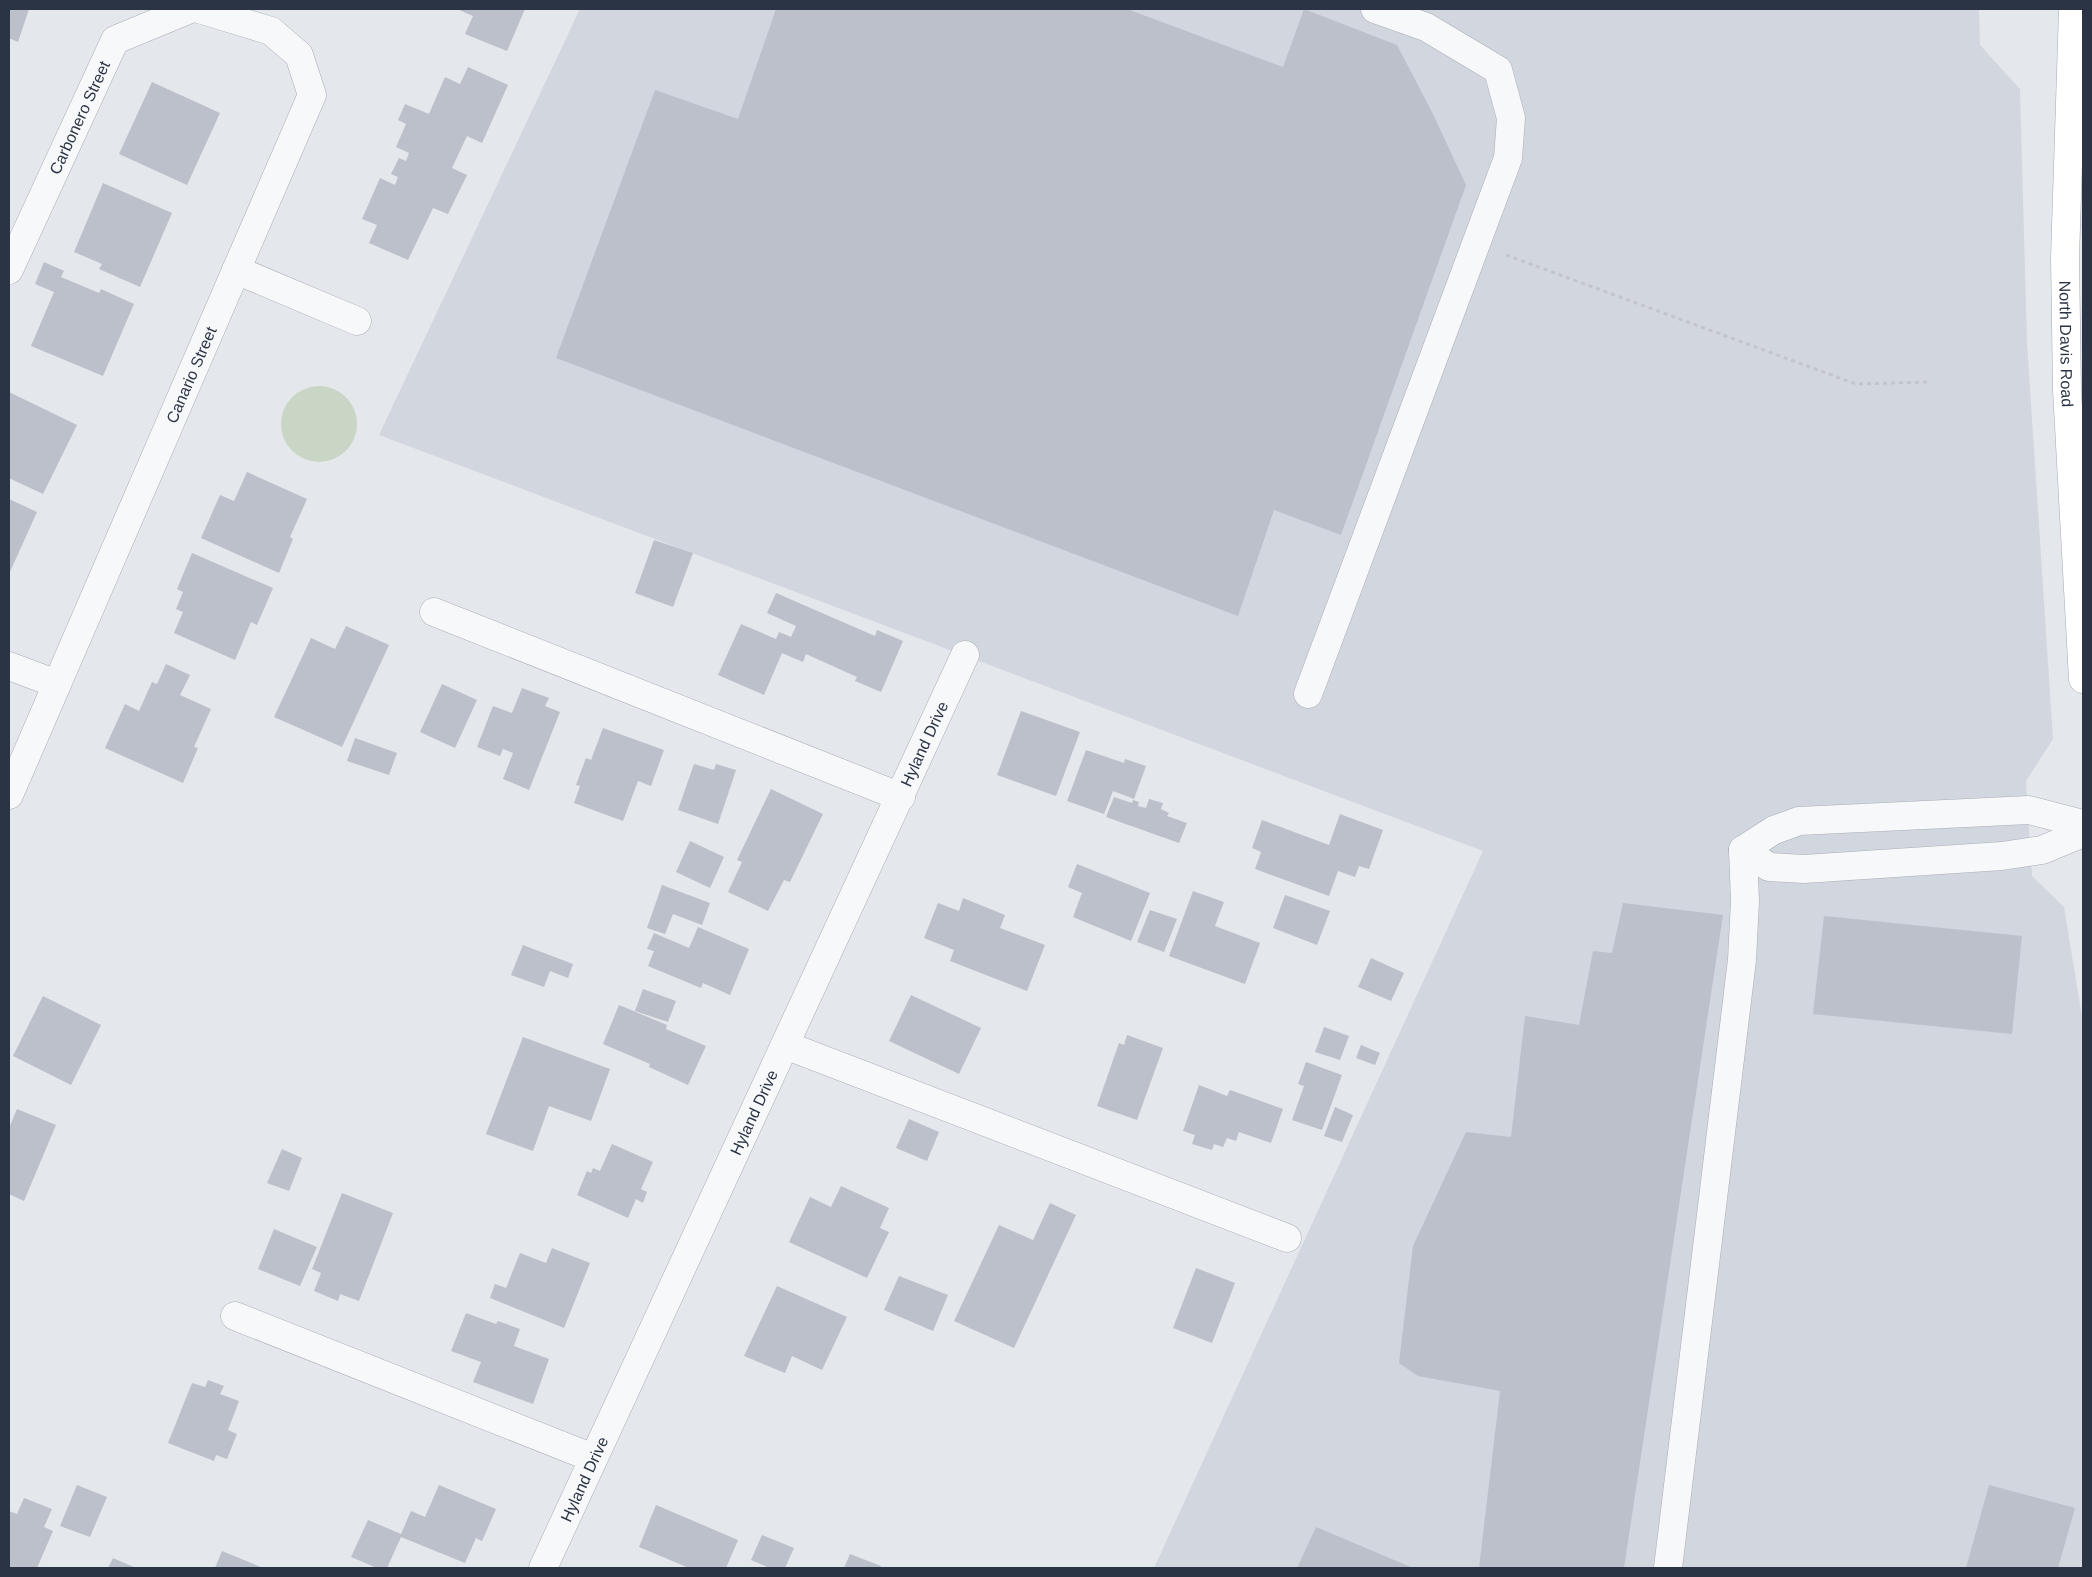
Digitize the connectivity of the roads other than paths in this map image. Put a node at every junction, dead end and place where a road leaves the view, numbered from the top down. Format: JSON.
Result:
{"nodes":[{"id":1,"x":190,"y":9,"type":"edge"},
{"id":2,"x":200,"y":9,"type":"edge"},
{"id":3,"x":1375,"y":9,"type":"edge"},
{"id":4,"x":2073,"y":9,"type":"edge"},
{"id":5,"x":9,"y":270,"type":"edge"},
{"id":6,"x":236,"y":270,"type":"junction"},
{"id":7,"x":357,"y":321,"type":"dead end"},
{"id":8,"x":434,"y":612,"type":"dead end"},
{"id":9,"x":965,"y":655,"type":"dead end"},
{"id":10,"x":9,"y":666,"type":"edge"},
{"id":11,"x":2083,"y":679,"type":"edge"},
{"id":12,"x":57,"y":684,"type":"junction"},
{"id":13,"x":1308,"y":694,"type":"dead end"},
{"id":14,"x":9,"y":795,"type":"edge"},
{"id":15,"x":901,"y":797,"type":"junction"},
{"id":16,"x":2083,"y":824,"type":"edge"},
{"id":17,"x":2083,"y":833,"type":"edge"},
{"id":18,"x":1744,"y":850,"type":"junction"},
{"id":19,"x":785,"y":1044,"type":"junction"},
{"id":20,"x":1286,"y":1238,"type":"dead end"},
{"id":21,"x":235,"y":1316,"type":"dead end"},
{"id":22,"x":593,"y":1458,"type":"junction"},
{"id":23,"x":543,"y":1568,"type":"edge"},
{"id":24,"x":1668,"y":1568,"type":"edge"}],
"edges":[{"from":1,"to":5,"type":"street","name":"Carbonero Street"},
{"from":2,"to":6,"type":"street","name":"Canario Street"},
{"from":3,"to":13,"type":"street"},
{"from":4,"to":11,"type":"main road","name":"North Davis Road"},
{"from":6,"to":7,"type":"street"},
{"from":6,"to":12,"type":"street","name":"Canario Street"},
{"from":8,"to":15,"type":"street"},
{"from":9,"to":15,"type":"street","name":"Hyland Drive"},
{"from":10,"to":12,"type":"street"},
{"from":12,"to":14,"type":"street","name":"Canario Street"},
{"from":15,"to":19,"type":"street","name":"Hyland Drive"},
{"from":16,"to":18,"type":"street"},
{"from":17,"to":18,"type":"street"},
{"from":18,"to":24,"type":"street"},
{"from":19,"to":20,"type":"street"},
{"from":19,"to":22,"type":"street","name":"Hyland Drive"},
{"from":21,"to":22,"type":"street"},
{"from":22,"to":23,"type":"street","name":"Hyland Drive"}]}
